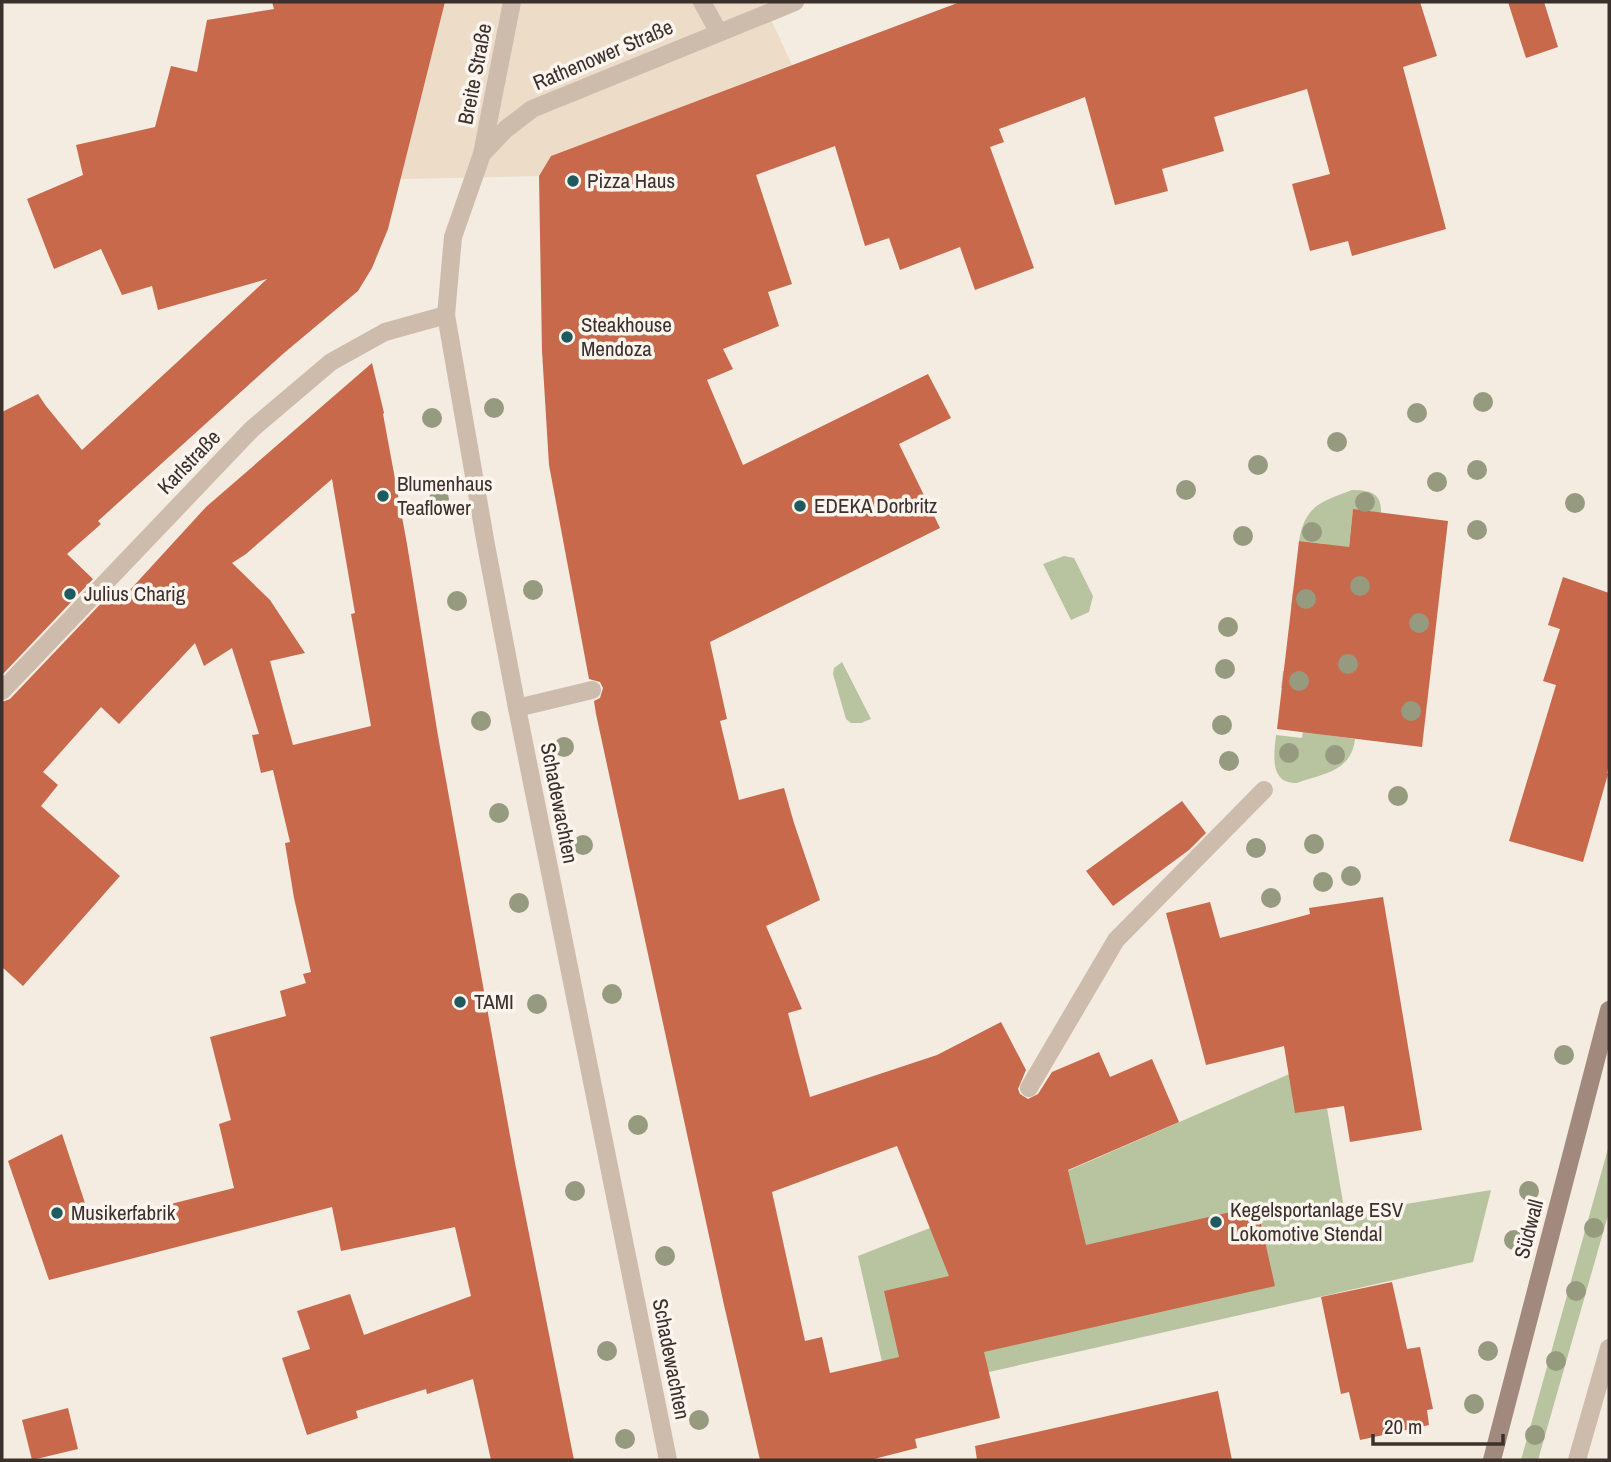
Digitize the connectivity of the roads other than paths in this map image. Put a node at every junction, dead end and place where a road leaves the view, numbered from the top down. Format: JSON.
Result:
{"nodes":[{"id":1,"x":512,"y":2,"type":"edge"},
{"id":2,"x":702,"y":2,"type":"edge"},
{"id":3,"x":795,"y":2,"type":"edge"},
{"id":4,"x":718,"y":31,"type":"junction"},
{"id":5,"x":482,"y":155,"type":"junction"},
{"id":6,"x":446,"y":315,"type":"junction"},
{"id":7,"x":592,"y":690,"type":"dead end"},
{"id":8,"x":2,"y":691,"type":"edge"},
{"id":9,"x":517,"y":708,"type":"junction"},
{"id":10,"x":1264,"y":790,"type":"dead end"},
{"id":11,"x":1609,"y":1010,"type":"edge"},
{"id":12,"x":1029,"y":1087,"type":"dead end"},
{"id":13,"x":1609,"y":1348,"type":"edge"},
{"id":14,"x":668,"y":1460,"type":"edge"},
{"id":15,"x":1492,"y":1460,"type":"edge"},
{"id":16,"x":1577,"y":1460,"type":"edge"}],
"edges":[{"from":1,"to":5,"type":"street","name":"Breite Straße"},
{"from":2,"to":4,"type":"street"},
{"from":3,"to":4,"type":"street","name":"Rathenower Straße"},
{"from":4,"to":5,"type":"street","name":"Rathenower Straße"},
{"from":5,"to":6,"type":"street","name":"Schadewachten"},
{"from":6,"to":8,"type":"street","name":"Karlstraße"},
{"from":6,"to":9,"type":"street","name":"Schadewachten"},
{"from":7,"to":9,"type":"street"},
{"from":9,"to":14,"type":"street","name":"Schadewachten"},
{"from":10,"to":12,"type":"street"},
{"from":11,"to":15,"type":"main road","name":"Südwall"},
{"from":13,"to":16,"type":"street"}]}
